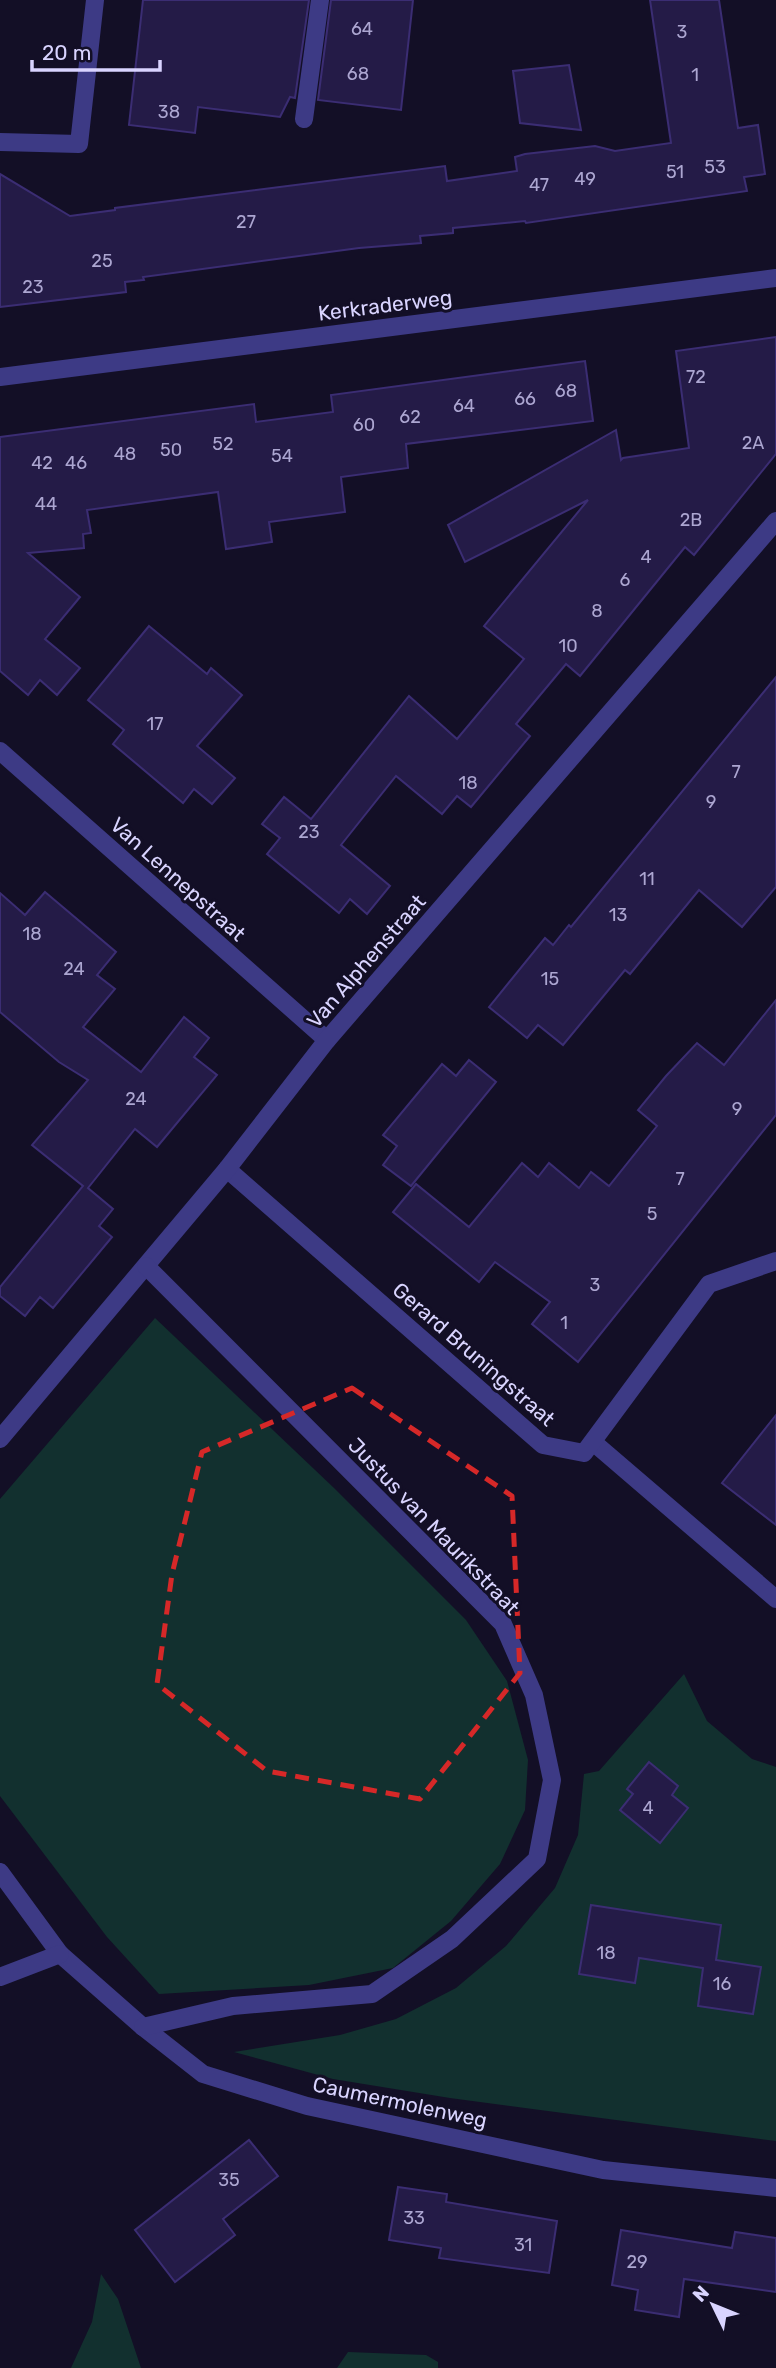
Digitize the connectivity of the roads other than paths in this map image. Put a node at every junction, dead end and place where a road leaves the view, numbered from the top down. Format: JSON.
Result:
{"nodes":[{"id":1,"x":96,"y":0,"type":"edge"},
{"id":2,"x":320,"y":0,"type":"edge"},
{"id":3,"x":304,"y":119,"type":"dead end"},
{"id":4,"x":0,"y":142,"type":"edge"},
{"id":5,"x":776,"y":278,"type":"edge"},
{"id":6,"x":0,"y":377,"type":"edge"},
{"id":7,"x":776,"y":521,"type":"edge"},
{"id":8,"x":0,"y":751,"type":"edge"},
{"id":9,"x":327,"y":1041,"type":"junction"},
{"id":10,"x":227,"y":1169,"type":"junction"},
{"id":11,"x":776,"y":1261,"type":"edge"},
{"id":12,"x":146,"y":1266,"type":"junction"},
{"id":13,"x":0,"y":1439,"type":"edge"},
{"id":14,"x":593,"y":1442,"type":"junction"},
{"id":15,"x":776,"y":1599,"type":"edge"},
{"id":16,"x":0,"y":1872,"type":"edge"},
{"id":17,"x":60,"y":1954,"type":"junction"},
{"id":18,"x":0,"y":1977,"type":"edge"},
{"id":19,"x":144,"y":2027,"type":"junction"},
{"id":20,"x":776,"y":2188,"type":"edge"}],
"edges":[{"from":1,"to":4,"type":"street"},
{"from":2,"to":3,"type":"street"},
{"from":5,"to":6,"type":"street","name":"Kerkraderweg"},
{"from":7,"to":9,"type":"street","name":"Van Alphenstraat"},
{"from":8,"to":9,"type":"street","name":"Van Lennepstraat"},
{"from":9,"to":10,"type":"street","name":"Van Alphenstraat"},
{"from":10,"to":12,"type":"street","name":"Van Alphenstraat"},
{"from":10,"to":14,"type":"street","name":"Gerard Bruningstraat"},
{"from":11,"to":14,"type":"street"},
{"from":12,"to":13,"type":"street","name":"Van Alphenstraat"},
{"from":12,"to":19,"type":"street","name":"Justus van Maurikstraat"},
{"from":14,"to":15,"type":"street"},
{"from":16,"to":17,"type":"street","name":"Caumermolenweg"},
{"from":17,"to":18,"type":"street"},
{"from":17,"to":19,"type":"street","name":"Caumermolenweg"},
{"from":19,"to":20,"type":"street","name":"Caumermolenweg"}]}
